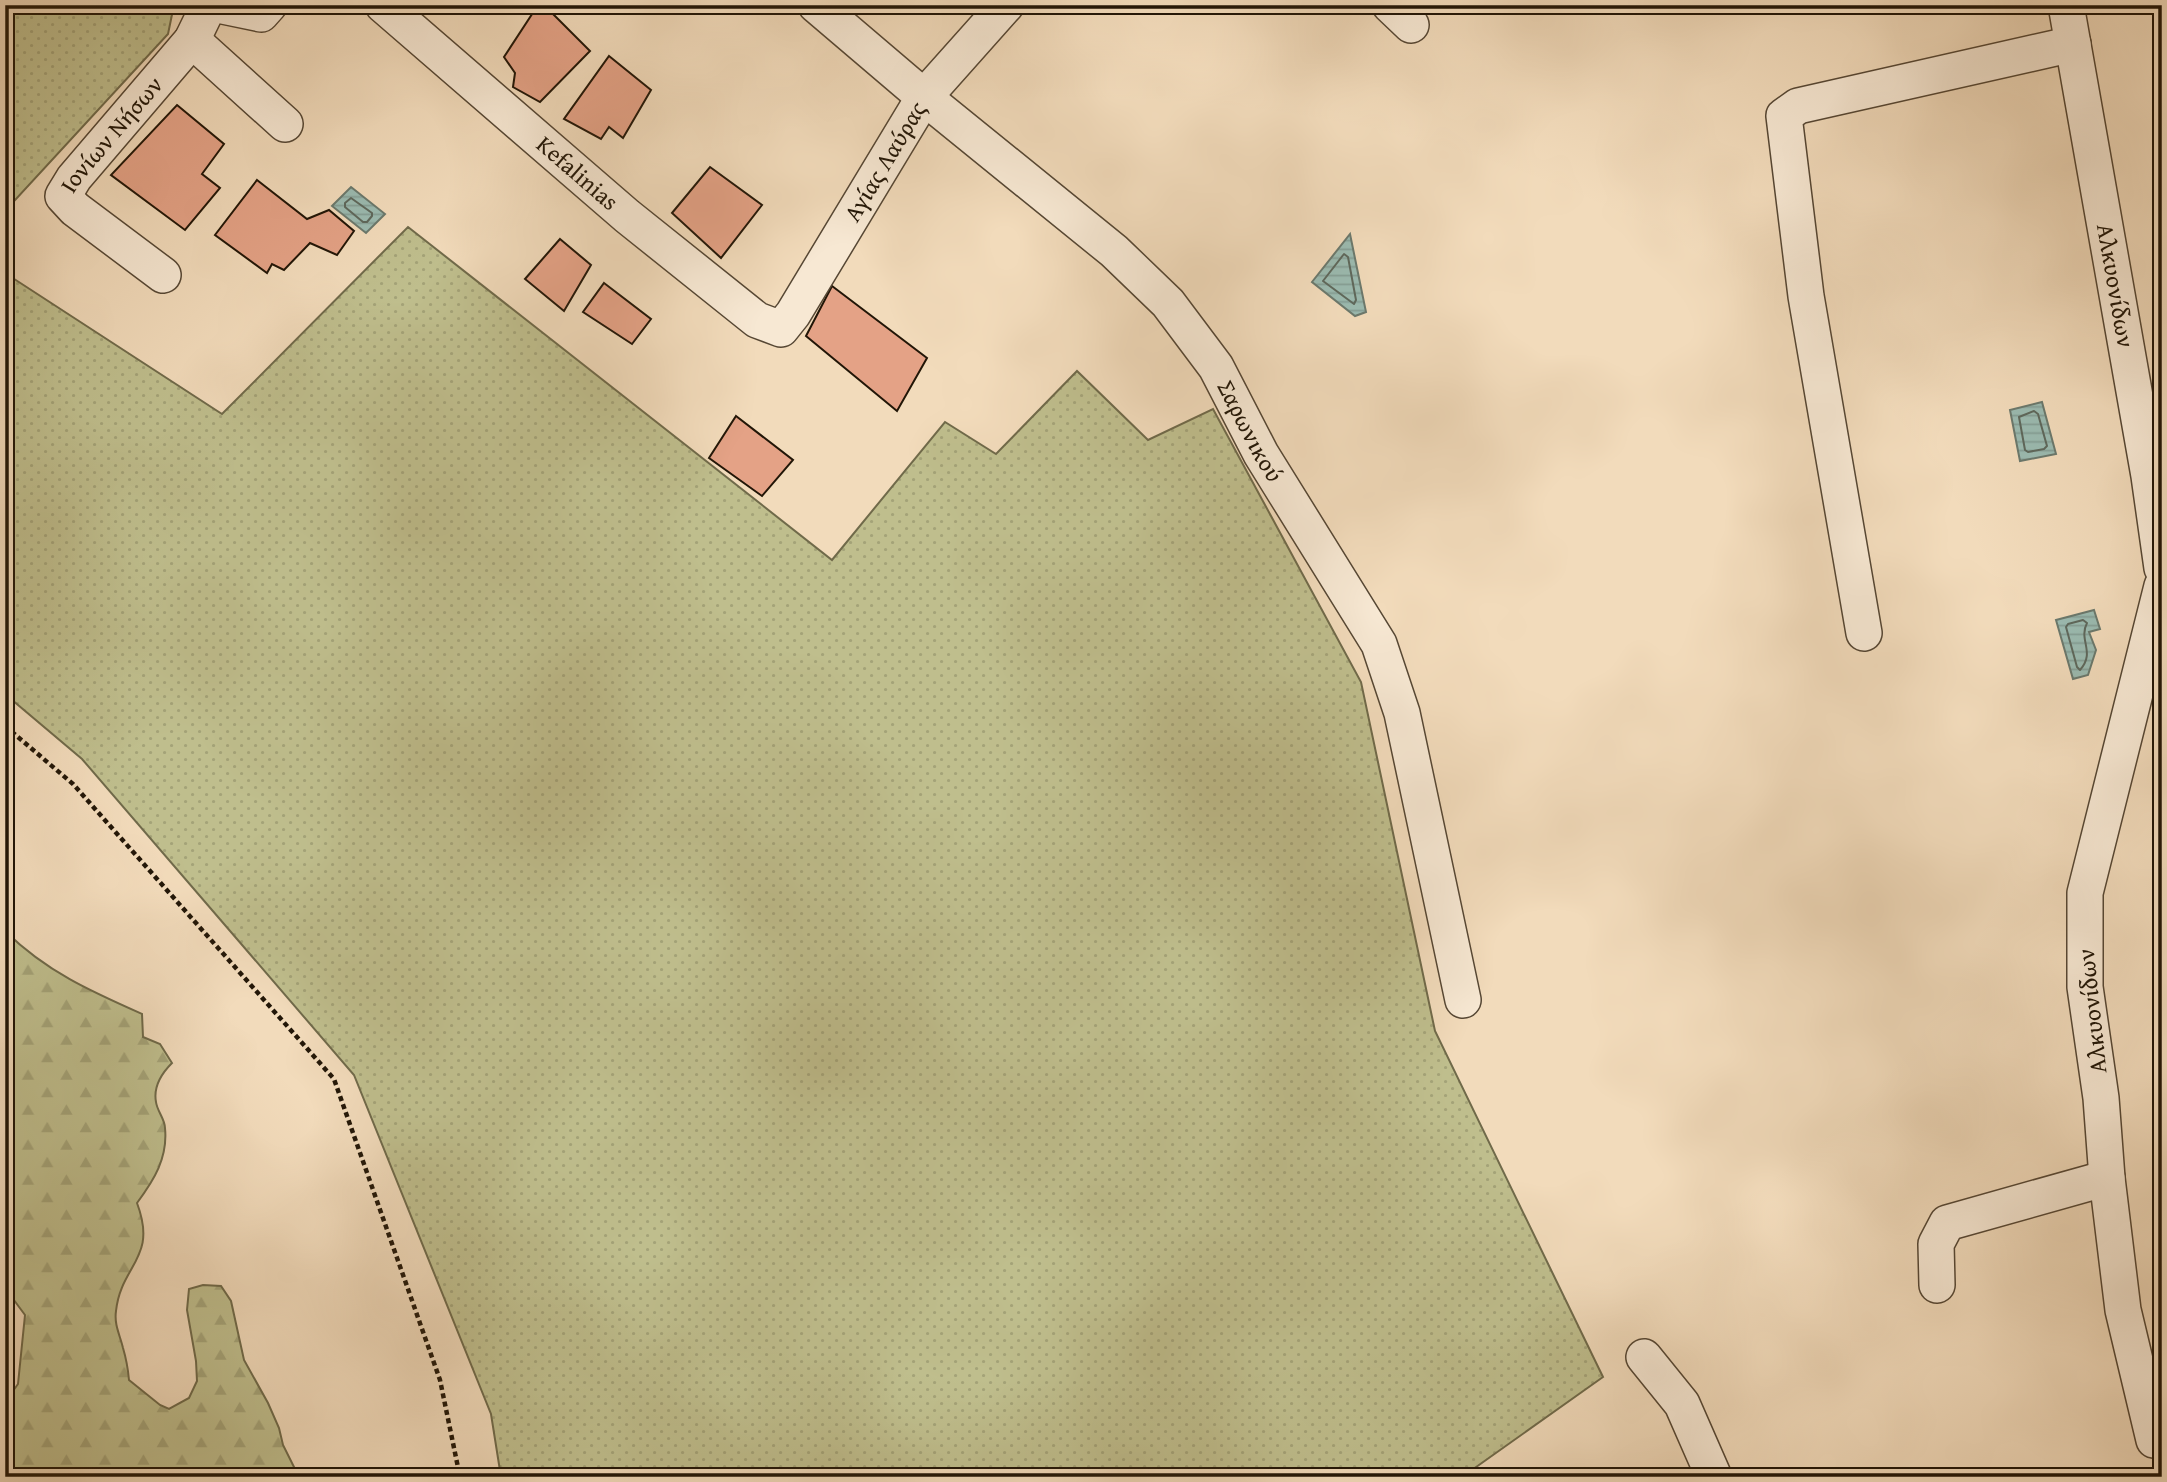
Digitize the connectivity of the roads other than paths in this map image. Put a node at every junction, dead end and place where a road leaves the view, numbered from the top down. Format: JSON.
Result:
{"nodes":[{"id":1,"x":209,"y":5,"type":"edge"},
{"id":2,"x":218,"y":5,"type":"edge"},
{"id":3,"x":269,"y":5,"type":"edge"},
{"id":4,"x":383,"y":5,"type":"edge"},
{"id":5,"x":816,"y":5,"type":"edge"},
{"id":6,"x":1006,"y":5,"type":"edge"},
{"id":7,"x":2066,"y":5,"type":"edge"},
{"id":8,"x":192,"y":40,"type":"junction"},
{"id":9,"x":2073,"y":44,"type":"junction"},
{"id":10,"x":924,"y":97,"type":"junction"},
{"id":11,"x":285,"y":124,"type":"dead end"},
{"id":12,"x":163,"y":275,"type":"dead end"},
{"id":13,"x":781,"y":329,"type":"joint"},
{"id":14,"x":2162,"y":568,"type":"edge"},
{"id":15,"x":2162,"y":586,"type":"edge"},
{"id":16,"x":1864,"y":633,"type":"dead end"},
{"id":17,"x":1462,"y":1000,"type":"dead end"},
{"id":18,"x":2107,"y":1178,"type":"junction"},
{"id":19,"x":1937,"y":1285,"type":"dead end"},
{"id":20,"x":1644,"y":1357,"type":"dead end"},
{"id":21,"x":2154,"y":1440,"type":"dead end"},
{"id":22,"x":1714,"y":1477,"type":"edge"}],
"edges":[{"from":1,"to":8,"type":"street","name":"Ιονίων Νήσων"},
{"from":2,"to":3,"type":"street"},
{"from":4,"to":13,"type":"street","name":"Kefalinias"},
{"from":5,"to":10,"type":"street","name":"Σαρωνικού"},
{"from":6,"to":10,"type":"street","name":"Αγίας Λαύρας"},
{"from":7,"to":9,"type":"street","name":"Αλκυονίδων"},
{"from":8,"to":11,"type":"street"},
{"from":8,"to":12,"type":"street","name":"Ιονίων Νήσων"},
{"from":9,"to":14,"type":"street","name":"Αλκυονίδων"},
{"from":9,"to":16,"type":"street"},
{"from":10,"to":13,"type":"street","name":"Αγίας Λαύρας"},
{"from":10,"to":17,"type":"street","name":"Σαρωνικού"},
{"from":15,"to":18,"type":"street","name":"Αλκυονίδων"},
{"from":18,"to":19,"type":"street"},
{"from":18,"to":21,"type":"street","name":"Αλκυονίδων"},
{"from":20,"to":22,"type":"street"}]}
